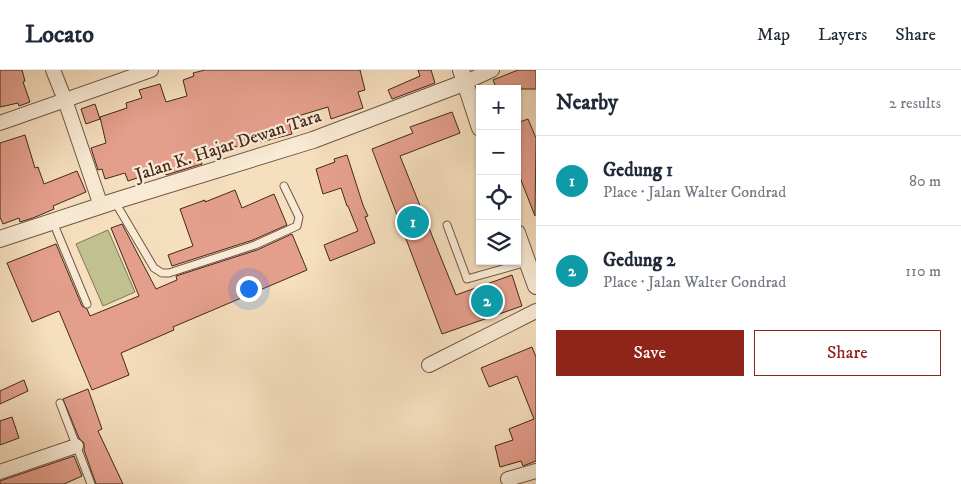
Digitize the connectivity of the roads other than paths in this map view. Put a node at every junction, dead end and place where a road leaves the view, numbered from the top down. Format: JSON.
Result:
{"nodes":[{"id":1,"x":54,"y":70,"type":"edge"},
{"id":2,"x":151,"y":70,"type":"edge"},
{"id":3,"x":492,"y":70,"type":"edge"},
{"id":4,"x":464,"y":76,"type":"edge"},
{"id":5,"x":66,"y":100,"type":"junction"},
{"id":6,"x":476,"y":117,"type":"edge"},
{"id":7,"x":0,"y":123,"type":"edge"},
{"id":8,"x":284,"y":186,"type":"dead end"},
{"id":9,"x":108,"y":204,"type":"junction"},
{"id":10,"x":53,"y":222,"type":"junction"},
{"id":11,"x":447,"y":225,"type":"dead end"},
{"id":12,"x":0,"y":239,"type":"edge"},
{"id":13,"x":521,"y":245,"type":"edge"},
{"id":14,"x":527,"y":262,"type":"junction"},
{"id":15,"x":536,"y":286,"type":"edge"},
{"id":16,"x":87,"y":304,"type":"dead end"},
{"id":17,"x":536,"y":311,"type":"edge"},
{"id":18,"x":429,"y":365,"type":"dead end"},
{"id":19,"x":60,"y":403,"type":"dead end"},
{"id":20,"x":76,"y":446,"type":"junction"},
{"id":21,"x":536,"y":471,"type":"edge"},
{"id":22,"x":0,"y":472,"type":"edge"},
{"id":23,"x":508,"y":479,"type":"dead end"},
{"id":24,"x":91,"y":484,"type":"edge"}],
"edges":[{"from":1,"to":5,"type":"street"},
{"from":2,"to":5,"type":"street"},
{"from":3,"to":4,"type":"street"},
{"from":4,"to":6,"type":"street"},
{"from":4,"to":9,"type":"street","name":"Jalan K. Hajar Dewan Tara"},
{"from":5,"to":7,"type":"street"},
{"from":5,"to":9,"type":"street"},
{"from":8,"to":9,"type":"lane"},
{"from":9,"to":10,"type":"street","name":"Jalan K. Hajar Dewan Tara"},
{"from":10,"to":12,"type":"street","name":"Jalan K. Hajar Dewan Tara"},
{"from":10,"to":16,"type":"lane"},
{"from":11,"to":14,"type":"lane"},
{"from":13,"to":14,"type":"street"},
{"from":14,"to":15,"type":"street"},
{"from":17,"to":18,"type":"street"},
{"from":19,"to":20,"type":"lane"},
{"from":20,"to":22,"type":"street"},
{"from":20,"to":24,"type":"lane"},
{"from":21,"to":23,"type":"street"}]}
